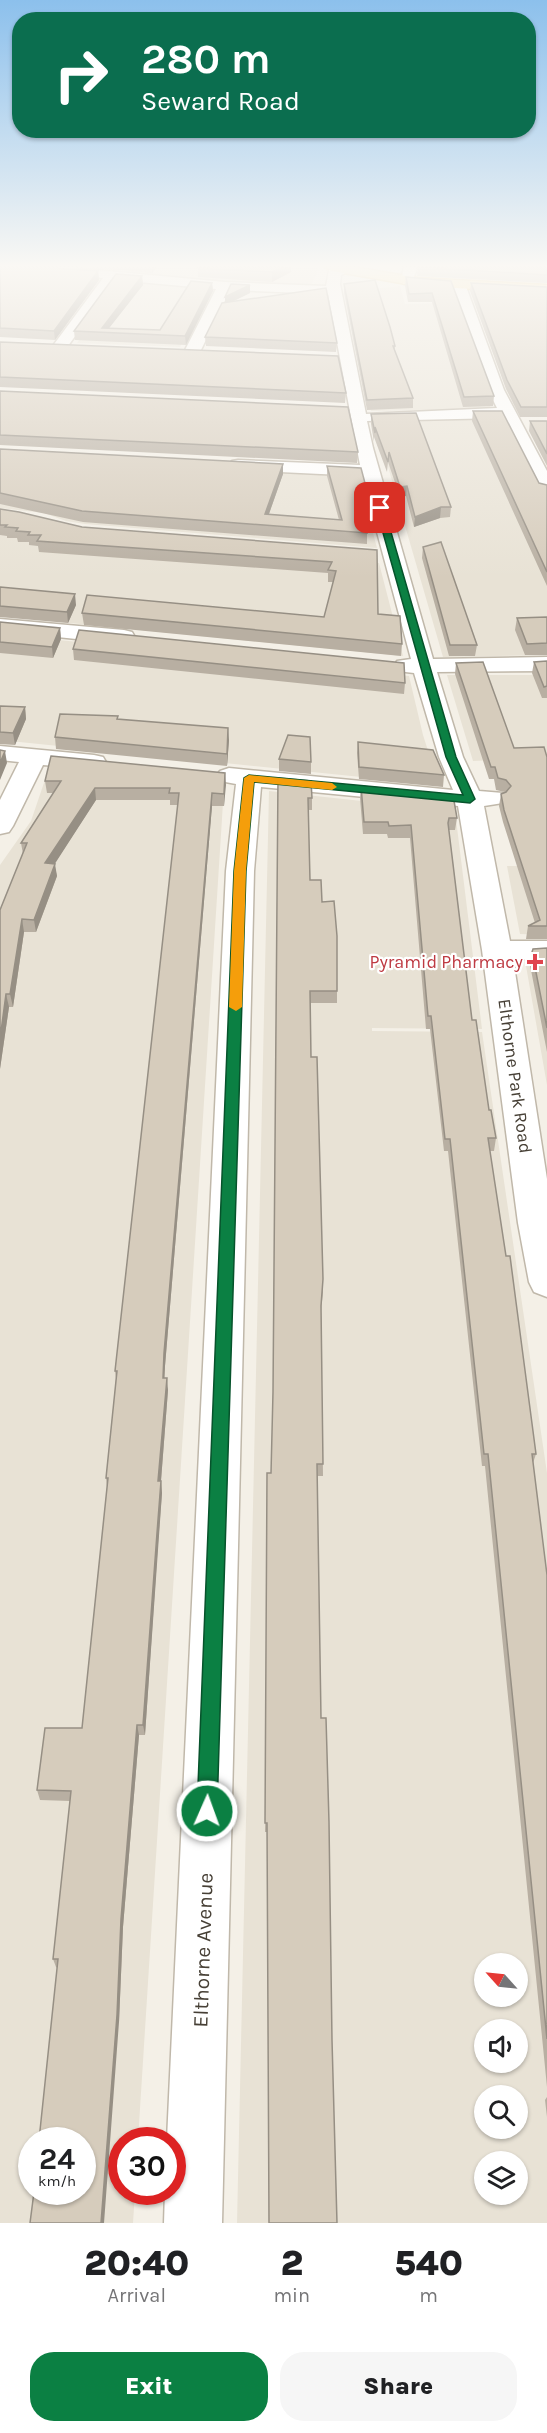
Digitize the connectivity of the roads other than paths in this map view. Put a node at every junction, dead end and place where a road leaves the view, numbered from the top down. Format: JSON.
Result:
{"nodes":[{"id":1,"x":343,"y":371,"type":"edge"},
{"id":2,"x":489,"y":371,"type":"edge"},
{"id":3,"x":352,"y":413,"type":"junction"},
{"id":4,"x":518,"y":420,"type":"junction"},
{"id":5,"x":222,"y":464,"type":"edge"},
{"id":6,"x":371,"y":471,"type":"junction"},
{"id":7,"x":547,"y":488,"type":"edge"},
{"id":8,"x":0,"y":625,"type":"edge"},
{"id":9,"x":149,"y":640,"type":"edge"},
{"id":10,"x":385,"y":664,"type":"edge"},
{"id":11,"x":547,"y":664,"type":"edge"},
{"id":12,"x":424,"y":666,"type":"junction"},
{"id":13,"x":0,"y":753,"type":"edge"},
{"id":14,"x":34,"y":757,"type":"junction"},
{"id":15,"x":121,"y":765,"type":"edge"},
{"id":16,"x":202,"y":773,"type":"edge"},
{"id":17,"x":249,"y":778,"type":"junction"},
{"id":18,"x":482,"y":798,"type":"junction"},
{"id":19,"x":0,"y":826,"type":"edge"},
{"id":20,"x":497,"y":950,"type":"junction"},
{"id":21,"x":547,"y":950,"type":"edge"},
{"id":22,"x":534,"y":1125,"type":"edge"},
{"id":23,"x":547,"y":1282,"type":"edge"},
{"id":24,"x":193,"y":2223,"type":"edge"}],
"edges":[{"from":1,"to":3,"type":"street","name":"Elthorne Park Road"},
{"from":2,"to":4,"type":"street"},
{"from":3,"to":4,"type":"street"},
{"from":3,"to":6,"type":"street","name":"Elthorne Park Road"},
{"from":4,"to":7,"type":"street"},
{"from":5,"to":6,"type":"street"},
{"from":6,"to":12,"type":"street","name":"Elthorne Park Road"},
{"from":8,"to":9,"type":"street"},
{"from":10,"to":12,"type":"street"},
{"from":11,"to":12,"type":"street"},
{"from":12,"to":18,"type":"street","name":"Elthorne Park Road"},
{"from":13,"to":14,"type":"street"},
{"from":14,"to":15,"type":"street"},
{"from":14,"to":19,"type":"street"},
{"from":16,"to":17,"type":"street"},
{"from":17,"to":18,"type":"street"},
{"from":17,"to":24,"type":"street","name":"Elthorne Avenue"},
{"from":18,"to":20,"type":"street","name":"Elthorne Park Road"},
{"from":20,"to":21,"type":"street"},
{"from":20,"to":22,"type":"street","name":"Elthorne Park Road"},
{"from":22,"to":23,"type":"street","name":"Elthorne Park Road"}]}
